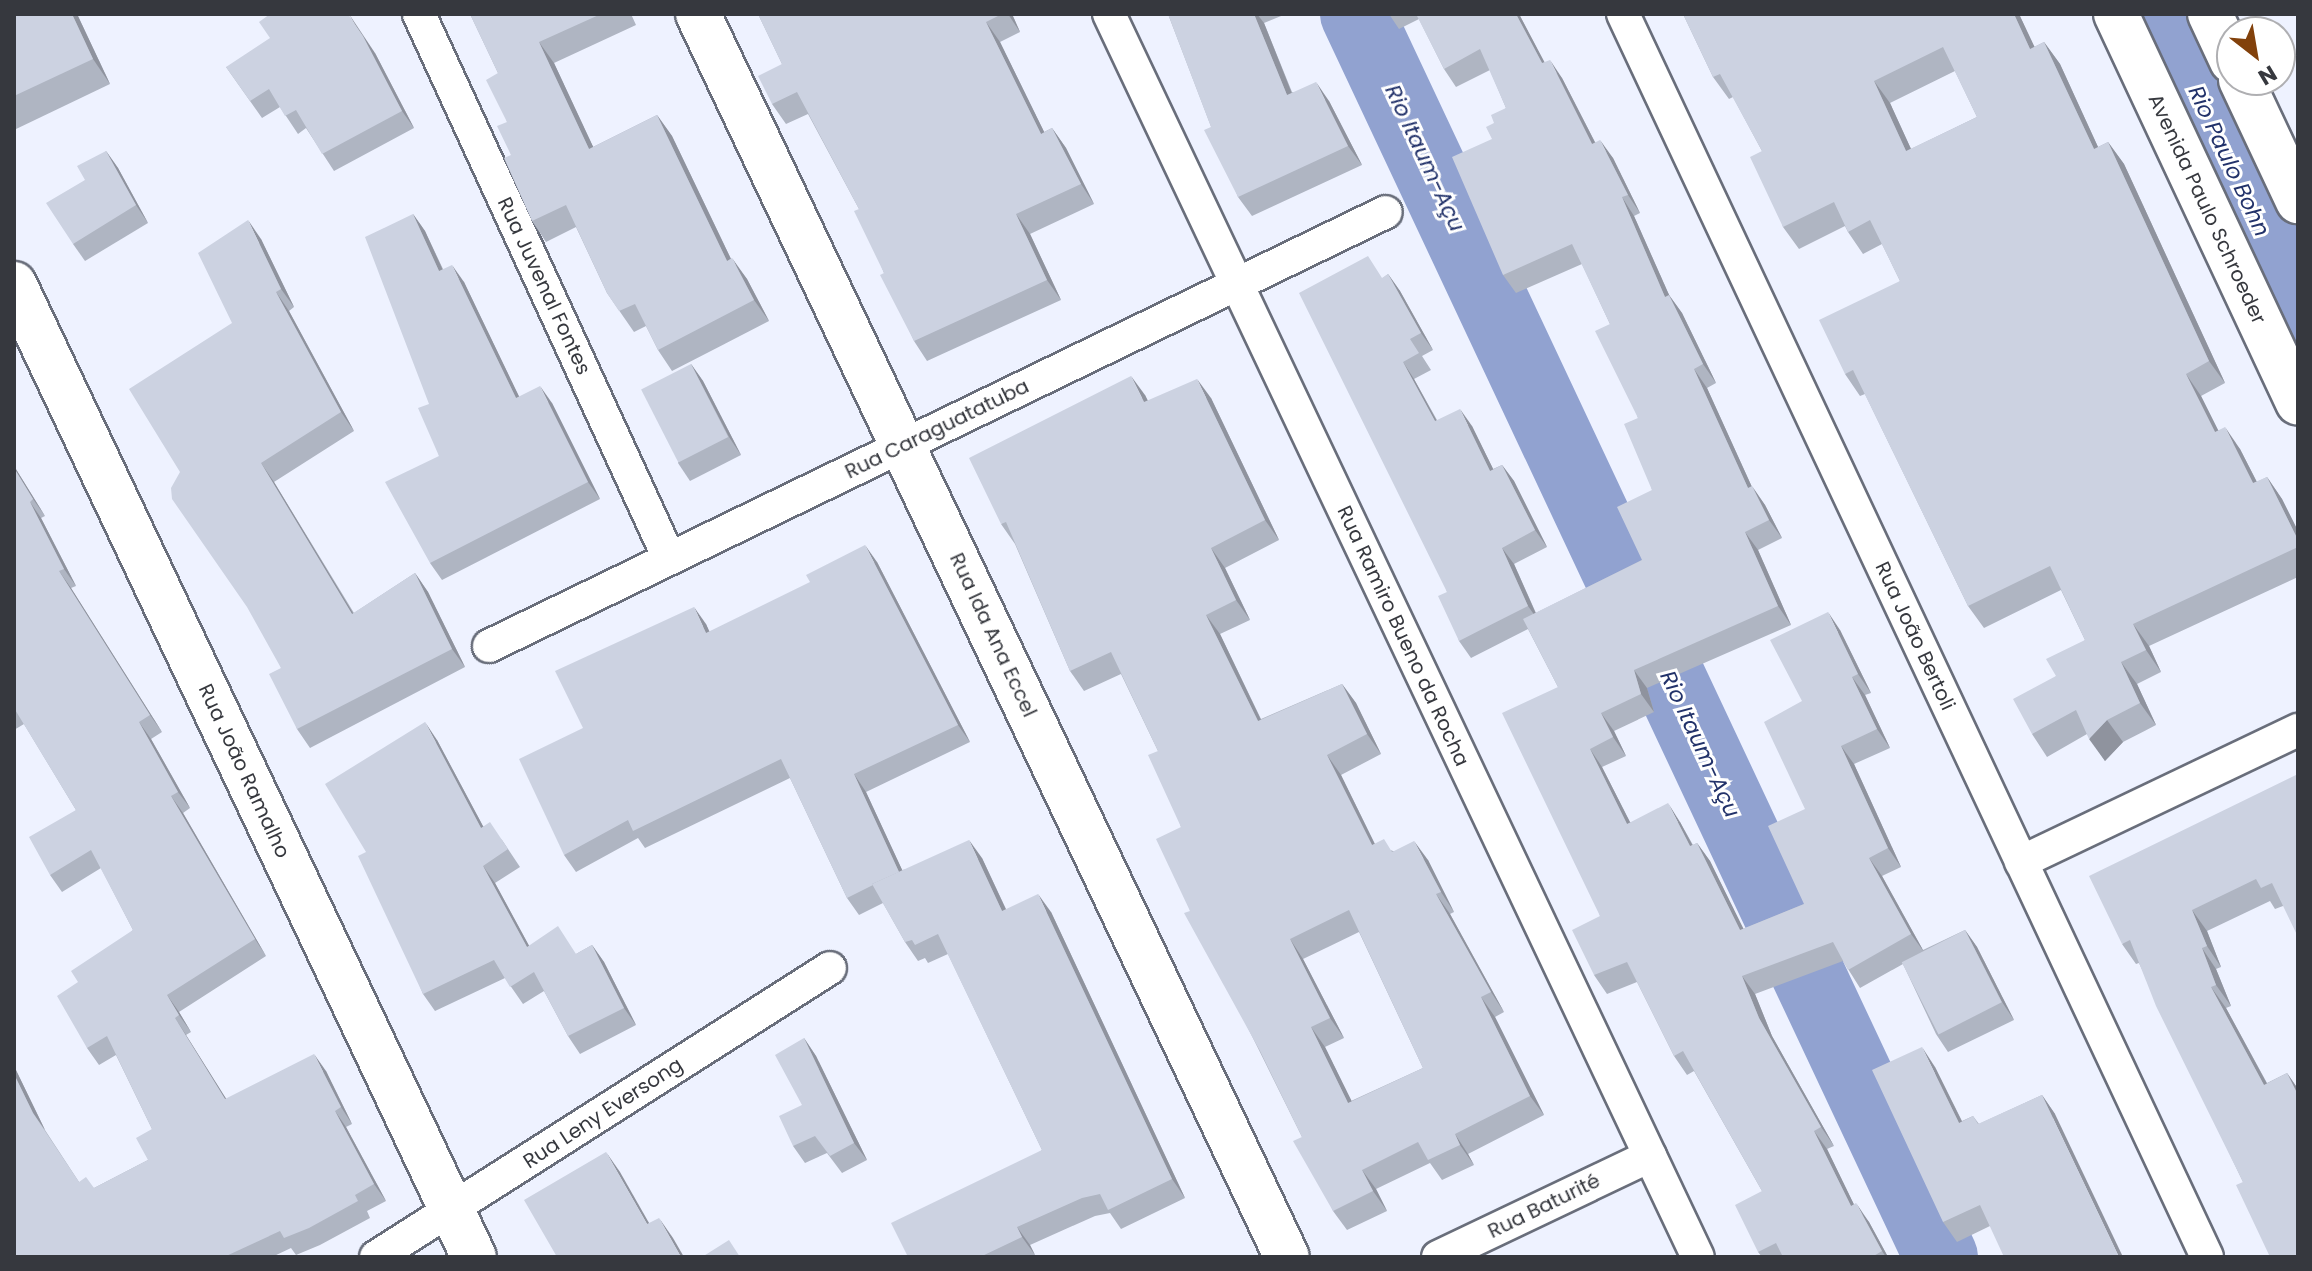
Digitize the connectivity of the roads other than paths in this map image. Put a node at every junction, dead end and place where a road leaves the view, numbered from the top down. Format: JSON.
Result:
{"nodes":[{"id":1,"x":419,"y":14,"type":"edge"},
{"id":2,"x":698,"y":14,"type":"edge"},
{"id":3,"x":1109,"y":14,"type":"edge"},
{"id":4,"x":1623,"y":14,"type":"edge"},
{"id":5,"x":2116,"y":14,"type":"edge"},
{"id":6,"x":2249,"y":96,"type":"edge"},
{"id":7,"x":2298,"y":201,"type":"edge"},
{"id":8,"x":1386,"y":212,"type":"dead end"},
{"id":9,"x":14,"y":284,"type":"edge"},
{"id":10,"x":1236,"y":284,"type":"junction"},
{"id":11,"x":2298,"y":403,"type":"edge"},
{"id":12,"x":903,"y":445,"type":"junction"},
{"id":13,"x":669,"y":558,"type":"junction"},
{"id":14,"x":489,"y":646,"type":"dead end"},
{"id":15,"x":2298,"y":730,"type":"edge"},
{"id":16,"x":2021,"y":862,"type":"junction"},
{"id":17,"x":830,"y":968,"type":"dead end"},
{"id":18,"x":1650,"y":1156,"type":"junction"},
{"id":19,"x":451,"y":1209,"type":"junction"},
{"id":20,"x":376,"y":1257,"type":"edge"},
{"id":21,"x":474,"y":1257,"type":"edge"},
{"id":22,"x":1287,"y":1257,"type":"edge"},
{"id":23,"x":1438,"y":1257,"type":"edge"},
{"id":24,"x":1698,"y":1257,"type":"edge"},
{"id":25,"x":2207,"y":1257,"type":"edge"}],
"edges":[{"from":1,"to":13,"type":"street","name":"Rua Juvenal Fontes"},
{"from":2,"to":12,"type":"street","name":"Rua Ida Ana Eccel"},
{"from":3,"to":10,"type":"street","name":"Rua Ramiro Bueno da Rocha"},
{"from":4,"to":16,"type":"street","name":"Rua João Bertoli"},
{"from":5,"to":11,"type":"street","name":"Avenida Paulo Schroeder"},
{"from":6,"to":7,"type":"street"},
{"from":8,"to":10,"type":"street","name":"Rua Caraguatatuba"},
{"from":9,"to":19,"type":"street","name":"Rua João Ramalho"},
{"from":10,"to":12,"type":"street","name":"Rua Caraguatatuba"},
{"from":10,"to":18,"type":"street","name":"Rua Ramiro Bueno da Rocha"},
{"from":12,"to":13,"type":"street","name":"Rua Caraguatatuba"},
{"from":12,"to":22,"type":"street","name":"Rua Ida Ana Eccel"},
{"from":13,"to":14,"type":"street","name":"Rua Caraguatatuba"},
{"from":15,"to":16,"type":"street"},
{"from":16,"to":25,"type":"street","name":"Rua João Bertoli"},
{"from":17,"to":19,"type":"street","name":"Rua Leny Eversong"},
{"from":18,"to":23,"type":"street","name":"Rua Baturité"},
{"from":18,"to":24,"type":"street","name":"Rua Ramiro Bueno da Rocha"},
{"from":19,"to":20,"type":"street","name":"Rua Leny Eversong"},
{"from":19,"to":21,"type":"street","name":"Rua João Ramalho"}]}
